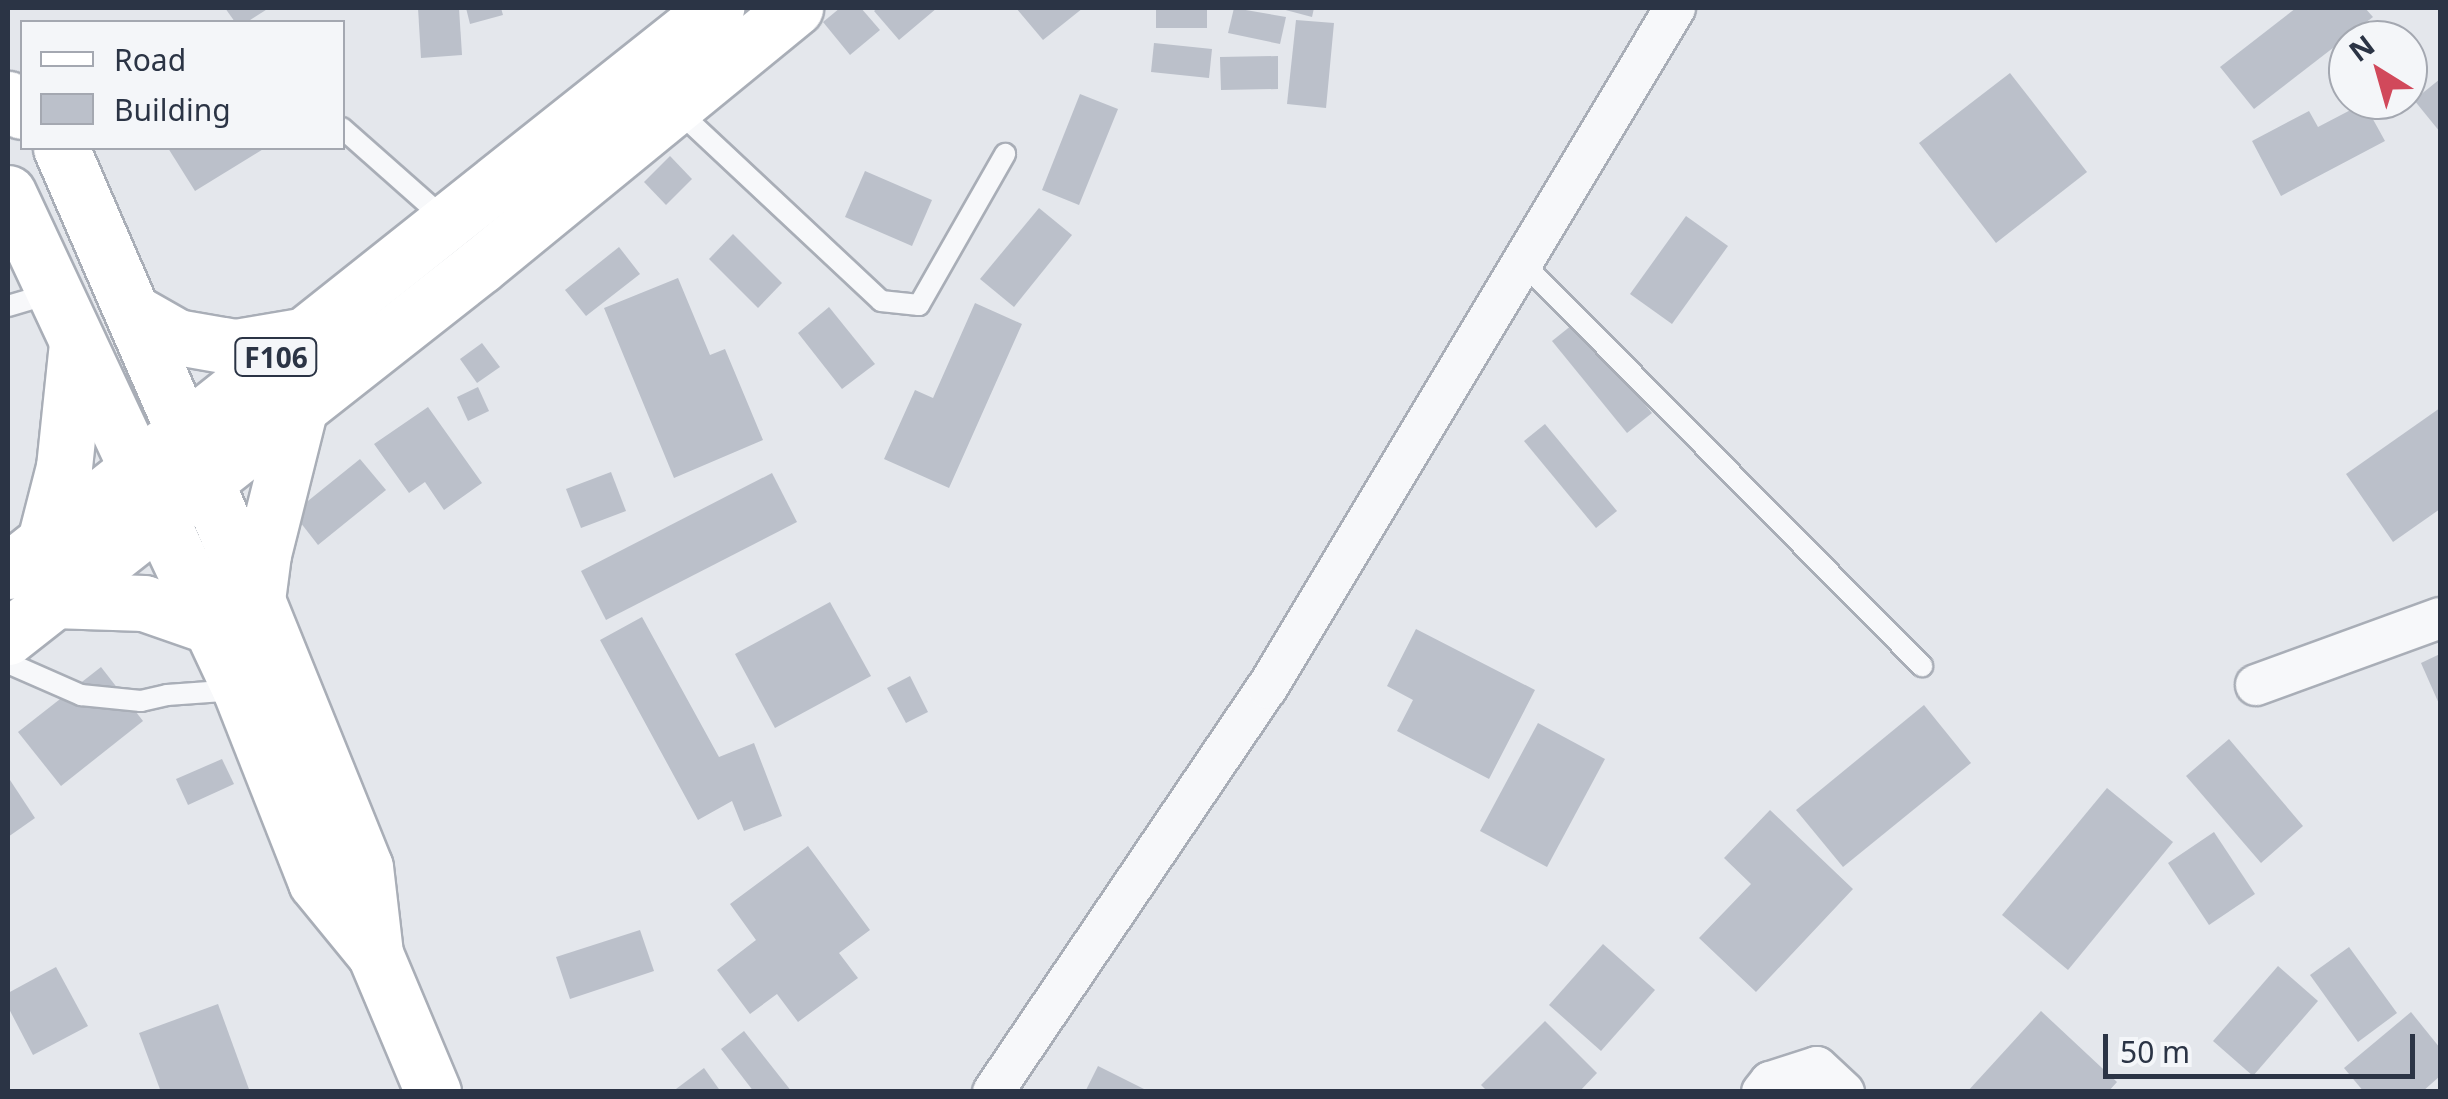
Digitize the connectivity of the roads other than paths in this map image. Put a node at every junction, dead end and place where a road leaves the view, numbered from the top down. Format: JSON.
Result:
{"nodes":[{"id":1,"x":716,"y":8,"type":"edge"},
{"id":2,"x":795,"y":8,"type":"edge"},
{"id":3,"x":1675,"y":8,"type":"edge"},
{"id":4,"x":673,"y":107,"type":"junction"},
{"id":5,"x":345,"y":131,"type":"edge"},
{"id":6,"x":62,"y":150,"type":"edge"},
{"id":7,"x":1006,"y":154,"type":"dead end"},
{"id":8,"x":8,"y":193,"type":"edge"},
{"id":9,"x":448,"y":221,"type":"junction"},
{"id":10,"x":1522,"y":262,"type":"junction"},
{"id":11,"x":30,"y":299,"type":"edge"},
{"id":12,"x":133,"y":312,"type":"junction"},
{"id":13,"x":303,"y":336,"type":"junction"},
{"id":14,"x":76,"y":343,"type":"junction"},
{"id":15,"x":300,"y":407,"type":"junction"},
{"id":16,"x":185,"y":429,"type":"junction"},
{"id":17,"x":136,"y":468,"type":"junction"},
{"id":18,"x":207,"y":481,"type":"junction"},
{"id":19,"x":160,"y":516,"type":"junction"},
{"id":20,"x":26,"y":556,"type":"edge"},
{"id":21,"x":53,"y":600,"type":"junction"},
{"id":22,"x":257,"y":600,"type":"junction"},
{"id":23,"x":2440,"y":618,"type":"edge"},
{"id":24,"x":210,"y":626,"type":"junction"},
{"id":25,"x":8,"y":636,"type":"edge"},
{"id":26,"x":8,"y":663,"type":"edge"},
{"id":27,"x":1922,"y":666,"type":"dead end"},
{"id":28,"x":2256,"y":685,"type":"dead end"},
{"id":29,"x":240,"y":689,"type":"junction"},
{"id":30,"x":375,"y":954,"type":"junction"},
{"id":31,"x":433,"y":1092,"type":"edge"},
{"id":32,"x":993,"y":1092,"type":"edge"},
{"id":33,"x":1762,"y":1092,"type":"edge"},
{"id":34,"x":1844,"y":1092,"type":"edge"}],
"edges":[{"from":1,"to":9,"type":"main road","number":"F106"},
{"from":2,"to":4,"type":"main road","number":"F106"},
{"from":3,"to":10,"type":"street"},
{"from":4,"to":7,"type":"lane"},
{"from":4,"to":15,"type":"main road","number":"F106"},
{"from":5,"to":9,"type":"lane"},
{"from":6,"to":12,"type":"main road"},
{"from":8,"to":11,"type":"main road"},
{"from":9,"to":13,"type":"main road","number":"F106"},
{"from":10,"to":27,"type":"lane"},
{"from":10,"to":32,"type":"street"},
{"from":11,"to":14,"type":"main road"},
{"from":12,"to":13,"type":"main road"},
{"from":12,"to":16,"type":"main road"},
{"from":13,"to":16,"type":"main road","number":"F106"},
{"from":14,"to":17,"type":"main road"},
{"from":14,"to":20,"type":"main road"},
{"from":15,"to":18,"type":"main road","number":"F106"},
{"from":15,"to":22,"type":"main road"},
{"from":16,"to":17,"type":"main road","number":"F106"},
{"from":16,"to":18,"type":"main road"},
{"from":17,"to":19,"type":"main road"},
{"from":17,"to":20,"type":"main road","number":"F106"},
{"from":18,"to":19,"type":"main road","number":"F106"},
{"from":18,"to":22,"type":"main road"},
{"from":19,"to":21,"type":"main road","number":"F106"},
{"from":19,"to":24,"type":"main road"},
{"from":21,"to":24,"type":"main road"},
{"from":21,"to":25,"type":"main road","number":"F106"},
{"from":22,"to":30,"type":"main road"},
{"from":23,"to":28,"type":"street"},
{"from":24,"to":29,"type":"main road"},
{"from":26,"to":29,"type":"lane"},
{"from":29,"to":30,"type":"main road"},
{"from":30,"to":31,"type":"main road"},
{"from":33,"to":34,"type":"street"}]}
